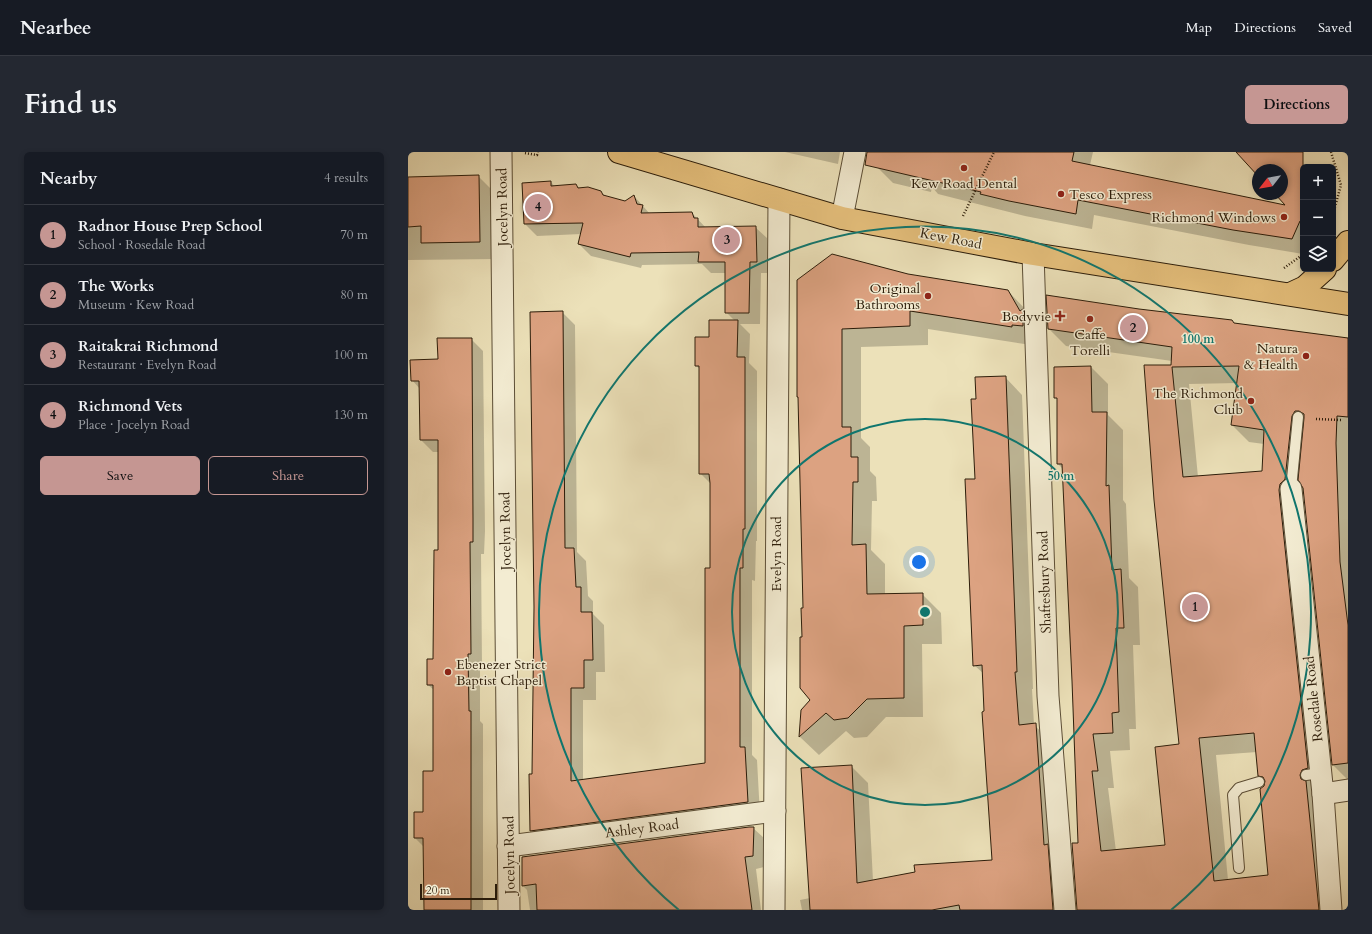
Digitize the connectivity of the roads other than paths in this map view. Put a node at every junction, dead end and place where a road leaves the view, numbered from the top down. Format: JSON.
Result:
{"nodes":[{"id":1,"x":502,"y":152,"type":"edge"},
{"id":2,"x":619,"y":152,"type":"edge"},
{"id":3,"x":855,"y":152,"type":"edge"},
{"id":4,"x":778,"y":199,"type":"junction"},
{"id":5,"x":842,"y":218,"type":"junction"},
{"id":6,"x":1348,"y":242,"type":"edge"},
{"id":7,"x":1033,"y":254,"type":"junction"},
{"id":8,"x":1336,"y":256,"type":"edge"},
{"id":9,"x":1322,"y":272,"type":"edge"},
{"id":10,"x":1290,"y":294,"type":"junction"},
{"id":11,"x":1348,"y":304,"type":"edge"},
{"id":12,"x":1298,"y":417,"type":"road end"},
{"id":13,"x":1292,"y":489,"type":"joint"},
{"id":14,"x":1259,"y":782,"type":"dead end"},
{"id":15,"x":1348,"y":790,"type":"edge"},
{"id":16,"x":1323,"y":794,"type":"junction"},
{"id":17,"x":775,"y":811,"type":"junction"},
{"id":18,"x":508,"y":846,"type":"junction"},
{"id":19,"x":1239,"y":868,"type":"dead end"},
{"id":20,"x":509,"y":910,"type":"edge"},
{"id":21,"x":774,"y":910,"type":"edge"},
{"id":22,"x":1065,"y":910,"type":"edge"},
{"id":23,"x":1331,"y":910,"type":"edge"}],
"edges":[{"from":1,"to":18,"type":"street","name":"Jocelyn Road"},
{"from":2,"to":4,"type":"main road","name":"Kew Road"},
{"from":3,"to":5,"type":"street"},
{"from":4,"to":5,"type":"main road","name":"Kew Road"},
{"from":4,"to":17,"type":"street","name":"Evelyn Road"},
{"from":5,"to":7,"type":"main road","name":"Kew Road"},
{"from":6,"to":8,"type":"main road"},
{"from":7,"to":10,"type":"main road","name":"Kew Road"},
{"from":7,"to":22,"type":"street","name":"Shaftesbury Road"},
{"from":9,"to":10,"type":"main road"},
{"from":10,"to":11,"type":"main road","name":"Kew Road"},
{"from":12,"to":13,"type":"lane"},
{"from":13,"to":16,"type":"street","name":"Rosedale Road"},
{"from":14,"to":19,"type":"lane"},
{"from":15,"to":16,"type":"street"},
{"from":16,"to":23,"type":"street","name":"Rosedale Road"},
{"from":17,"to":18,"type":"street","name":"Ashley Road"},
{"from":17,"to":21,"type":"street","name":"Evelyn Road"},
{"from":18,"to":20,"type":"street","name":"Jocelyn Road"}]}
